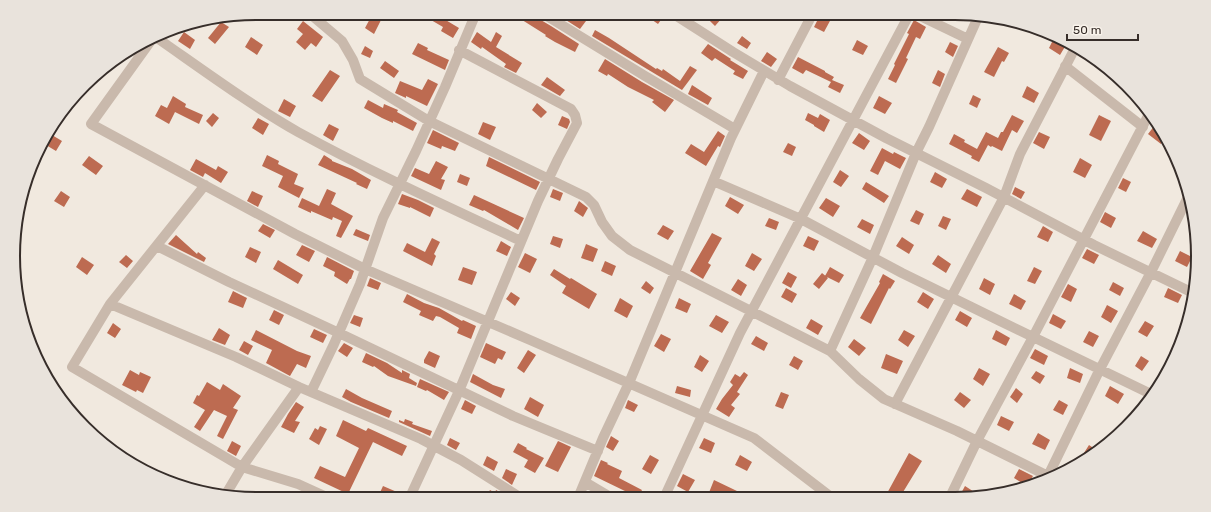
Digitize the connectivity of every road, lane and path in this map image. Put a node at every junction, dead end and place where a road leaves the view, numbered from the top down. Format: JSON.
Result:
{"nodes":[{"id":1,"x":317,"y":20,"type":"edge"},
{"id":2,"x":473,"y":20,"type":"edge"},
{"id":3,"x":553,"y":20,"type":"edge"},
{"id":4,"x":683,"y":20,"type":"edge"},
{"id":5,"x":809,"y":20,"type":"edge"},
{"id":6,"x":906,"y":20,"type":"edge"},
{"id":7,"x":929,"y":20,"type":"edge"},
{"id":8,"x":976,"y":21,"type":"edge"},
{"id":9,"x":968,"y":39,"type":"junction"},
{"id":10,"x":160,"y":40,"type":"edge"},
{"id":11,"x":146,"y":47,"type":"edge"},
{"id":12,"x":459,"y":50,"type":"junction"},
{"id":13,"x":1073,"y":52,"type":"edge"},
{"id":14,"x":1065,"y":66,"type":"junction"},
{"id":15,"x":764,"y":71,"type":"junction"},
{"id":16,"x":778,"y":80,"type":"junction"},
{"id":17,"x":1147,"y":119,"type":"edge"},
{"id":18,"x":854,"y":120,"type":"junction"},
{"id":19,"x":429,"y":121,"type":"junction"},
{"id":20,"x":1143,"y":127,"type":"junction"},
{"id":21,"x":735,"y":129,"type":"junction"},
{"id":22,"x":916,"y":153,"type":"junction"},
{"id":23,"x":549,"y":178,"type":"junction"},
{"id":24,"x":713,"y":181,"type":"junction"},
{"id":25,"x":399,"y":184,"type":"junction"},
{"id":26,"x":205,"y":185,"type":"junction"},
{"id":27,"x":1004,"y":197,"type":"junction"},
{"id":28,"x":1184,"y":202,"type":"edge"},
{"id":29,"x":801,"y":219,"type":"junction"},
{"id":30,"x":1084,"y":239,"type":"junction"},
{"id":31,"x":521,"y":241,"type":"junction"},
{"id":32,"x":157,"y":246,"type":"junction"},
{"id":33,"x":873,"y":257,"type":"junction"},
{"id":34,"x":365,"y":269,"type":"junction"},
{"id":35,"x":674,"y":272,"type":"junction"},
{"id":36,"x":1150,"y":272,"type":"junction"},
{"id":37,"x":1188,"y":291,"type":"edge"},
{"id":38,"x":951,"y":297,"type":"junction"},
{"id":39,"x":110,"y":304,"type":"junction"},
{"id":40,"x":752,"y":311,"type":"junction"},
{"id":41,"x":488,"y":322,"type":"junction"},
{"id":42,"x":339,"y":333,"type":"junction"},
{"id":43,"x":1033,"y":337,"type":"junction"},
{"id":44,"x":830,"y":351,"type":"junction"},
{"id":45,"x":1100,"y":369,"type":"junction"},
{"id":46,"x":629,"y":383,"type":"junction"},
{"id":47,"x":299,"y":387,"type":"junction"},
{"id":48,"x":459,"y":391,"type":"junction"},
{"id":49,"x":311,"y":392,"type":"junction"},
{"id":50,"x":1148,"y":392,"type":"edge"},
{"id":51,"x":894,"y":404,"type":"junction"},
{"id":52,"x":702,"y":416,"type":"junction"},
{"id":53,"x":977,"y":441,"type":"junction"},
{"id":54,"x":434,"y":446,"type":"junction"},
{"id":55,"x":598,"y":452,"type":"junction"},
{"id":56,"x":242,"y":468,"type":"junction"},
{"id":57,"x":1053,"y":471,"type":"edge"},
{"id":58,"x":1044,"y":474,"type":"edge"},
{"id":59,"x":585,"y":482,"type":"junction"},
{"id":60,"x":228,"y":490,"type":"edge"},
{"id":61,"x":316,"y":492,"type":"edge"},
{"id":62,"x":412,"y":492,"type":"edge"},
{"id":63,"x":512,"y":492,"type":"edge"},
{"id":64,"x":581,"y":492,"type":"edge"},
{"id":65,"x":602,"y":492,"type":"edge"},
{"id":66,"x":667,"y":492,"type":"edge"},
{"id":67,"x":824,"y":492,"type":"edge"},
{"id":68,"x":952,"y":492,"type":"edge"}],
"edges":[{"from":1,"to":19,"type":"street"},
{"from":2,"to":12,"type":"street"},
{"from":3,"to":21,"type":"street"},
{"from":4,"to":15,"type":"street"},
{"from":5,"to":16,"type":"street"},
{"from":6,"to":18,"type":"street"},
{"from":7,"to":9,"type":"street"},
{"from":8,"to":9,"type":"street"},
{"from":9,"to":22,"type":"street"},
{"from":10,"to":25,"type":"street"},
{"from":11,"to":26,"type":"street"},
{"from":12,"to":19,"type":"street"},
{"from":12,"to":23,"type":"street"},
{"from":13,"to":14,"type":"street"},
{"from":14,"to":20,"type":"street"},
{"from":14,"to":27,"type":"street"},
{"from":15,"to":16,"type":"street"},
{"from":15,"to":21,"type":"street"},
{"from":16,"to":18,"type":"street"},
{"from":17,"to":20,"type":"street"},
{"from":18,"to":22,"type":"street"},
{"from":18,"to":29,"type":"street"},
{"from":19,"to":23,"type":"street"},
{"from":19,"to":25,"type":"street"},
{"from":20,"to":30,"type":"street"},
{"from":21,"to":24,"type":"street"},
{"from":22,"to":27,"type":"street"},
{"from":22,"to":33,"type":"street"},
{"from":23,"to":31,"type":"street"},
{"from":23,"to":35,"type":"street"},
{"from":24,"to":29,"type":"street"},
{"from":24,"to":35,"type":"street"},
{"from":25,"to":31,"type":"street"},
{"from":25,"to":34,"type":"street"},
{"from":26,"to":32,"type":"street"},
{"from":26,"to":34,"type":"street"},
{"from":27,"to":30,"type":"street"},
{"from":27,"to":38,"type":"street"},
{"from":28,"to":36,"type":"street"},
{"from":29,"to":33,"type":"street"},
{"from":29,"to":40,"type":"street"},
{"from":30,"to":36,"type":"street"},
{"from":30,"to":43,"type":"street"},
{"from":31,"to":41,"type":"street"},
{"from":32,"to":39,"type":"street"},
{"from":32,"to":42,"type":"street"},
{"from":33,"to":38,"type":"street"},
{"from":33,"to":44,"type":"street"},
{"from":34,"to":41,"type":"street"},
{"from":34,"to":42,"type":"street"},
{"from":35,"to":40,"type":"street"},
{"from":35,"to":46,"type":"street"},
{"from":36,"to":37,"type":"street"},
{"from":36,"to":45,"type":"street"},
{"from":38,"to":43,"type":"street"},
{"from":38,"to":51,"type":"street"},
{"from":39,"to":47,"type":"street"},
{"from":39,"to":56,"type":"street"},
{"from":40,"to":44,"type":"street"},
{"from":40,"to":52,"type":"street"},
{"from":41,"to":46,"type":"street"},
{"from":41,"to":48,"type":"street"},
{"from":42,"to":48,"type":"street"},
{"from":42,"to":49,"type":"street"},
{"from":43,"to":45,"type":"street"},
{"from":43,"to":53,"type":"street"},
{"from":44,"to":51,"type":"street"},
{"from":45,"to":50,"type":"street"},
{"from":45,"to":57,"type":"street"},
{"from":46,"to":52,"type":"street"},
{"from":46,"to":55,"type":"street"},
{"from":47,"to":49,"type":"street"},
{"from":47,"to":56,"type":"street"},
{"from":48,"to":54,"type":"street"},
{"from":48,"to":55,"type":"street"},
{"from":49,"to":54,"type":"street"},
{"from":51,"to":53,"type":"street"},
{"from":52,"to":66,"type":"street"},
{"from":52,"to":67,"type":"street"},
{"from":53,"to":58,"type":"street"},
{"from":53,"to":68,"type":"street"},
{"from":54,"to":62,"type":"street"},
{"from":54,"to":63,"type":"street"},
{"from":55,"to":59,"type":"street"},
{"from":56,"to":60,"type":"street"},
{"from":56,"to":61,"type":"street"},
{"from":59,"to":64,"type":"street"},
{"from":59,"to":65,"type":"street"}]}
